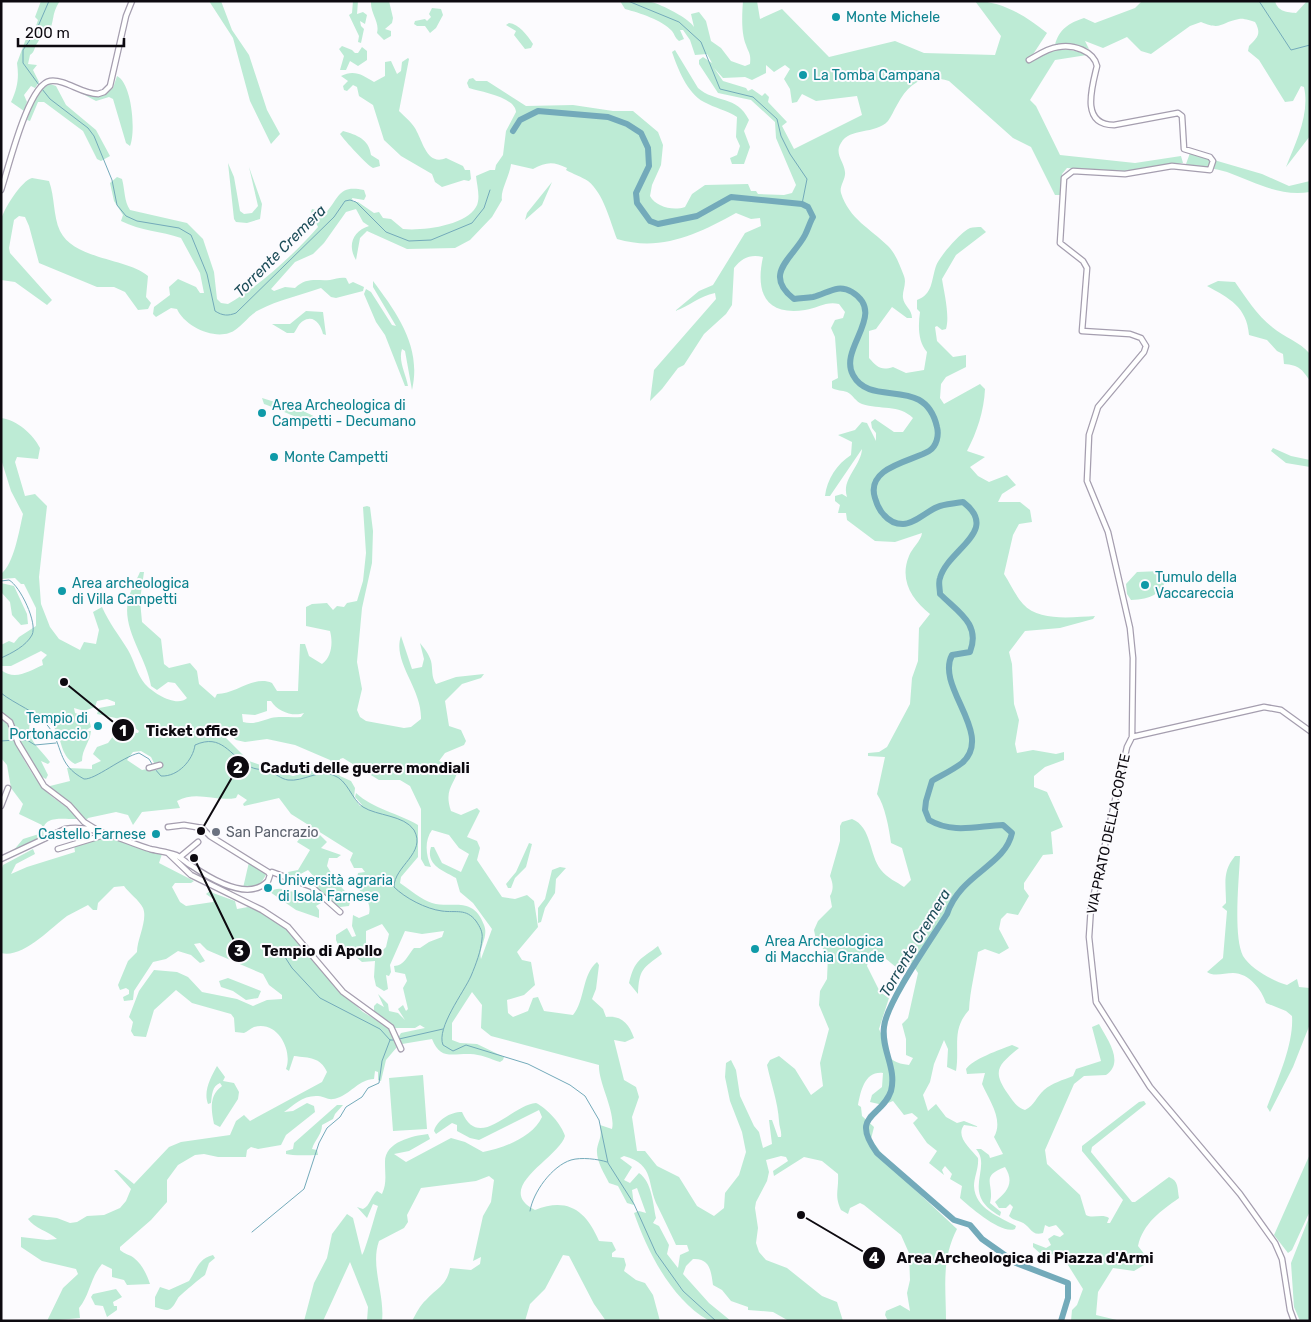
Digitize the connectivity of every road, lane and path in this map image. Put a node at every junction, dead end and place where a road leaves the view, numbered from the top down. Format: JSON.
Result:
{"nodes":[{"id":1,"x":132,"y":1,"type":"edge"},
{"id":2,"x":1029,"y":60,"type":"dead end"},
{"id":3,"x":1,"y":190,"type":"edge"},
{"id":4,"x":1,"y":715,"type":"edge"},
{"id":5,"x":1310,"y":731,"type":"edge"},
{"id":6,"x":1132,"y":737,"type":"junction"},
{"id":7,"x":158,"y":765,"type":"dead end"},
{"id":8,"x":150,"y":768,"type":"dead end"},
{"id":9,"x":8,"y":788,"type":"dead end"},
{"id":10,"x":1,"y":806,"type":"edge"},
{"id":11,"x":168,"y":826,"type":"dead end"},
{"id":12,"x":103,"y":834,"type":"junction"},
{"id":13,"x":198,"y":842,"type":"dead end"},
{"id":14,"x":58,"y":849,"type":"dead end"},
{"id":15,"x":168,"y":853,"type":"junction"},
{"id":16,"x":180,"y":858,"type":"junction"},
{"id":17,"x":1,"y":860,"type":"edge"},
{"id":18,"x":272,"y":872,"type":"dead end"},
{"id":19,"x":340,"y":912,"type":"dead end"},
{"id":20,"x":401,"y":1049,"type":"dead end"},
{"id":21,"x":1294,"y":1321,"type":"edge"}],
"edges":[{"from":1,"to":3,"type":"street"},
{"from":2,"to":6,"type":"street"},
{"from":4,"to":12,"type":"street"},
{"from":5,"to":6,"type":"street","name":"VIA PRATO DELLA CORTE"},
{"from":6,"to":21,"type":"street","name":"VIA PRATO DELLA CORTE"},
{"from":7,"to":8,"type":"street"},
{"from":9,"to":10,"type":"street"},
{"from":11,"to":16,"type":"street"},
{"from":12,"to":14,"type":"street"},
{"from":12,"to":15,"type":"street"},
{"from":12,"to":17,"type":"street"},
{"from":13,"to":16,"type":"street"},
{"from":15,"to":16,"type":"street"},
{"from":15,"to":20,"type":"street"},
{"from":18,"to":19,"type":"street"}]}
